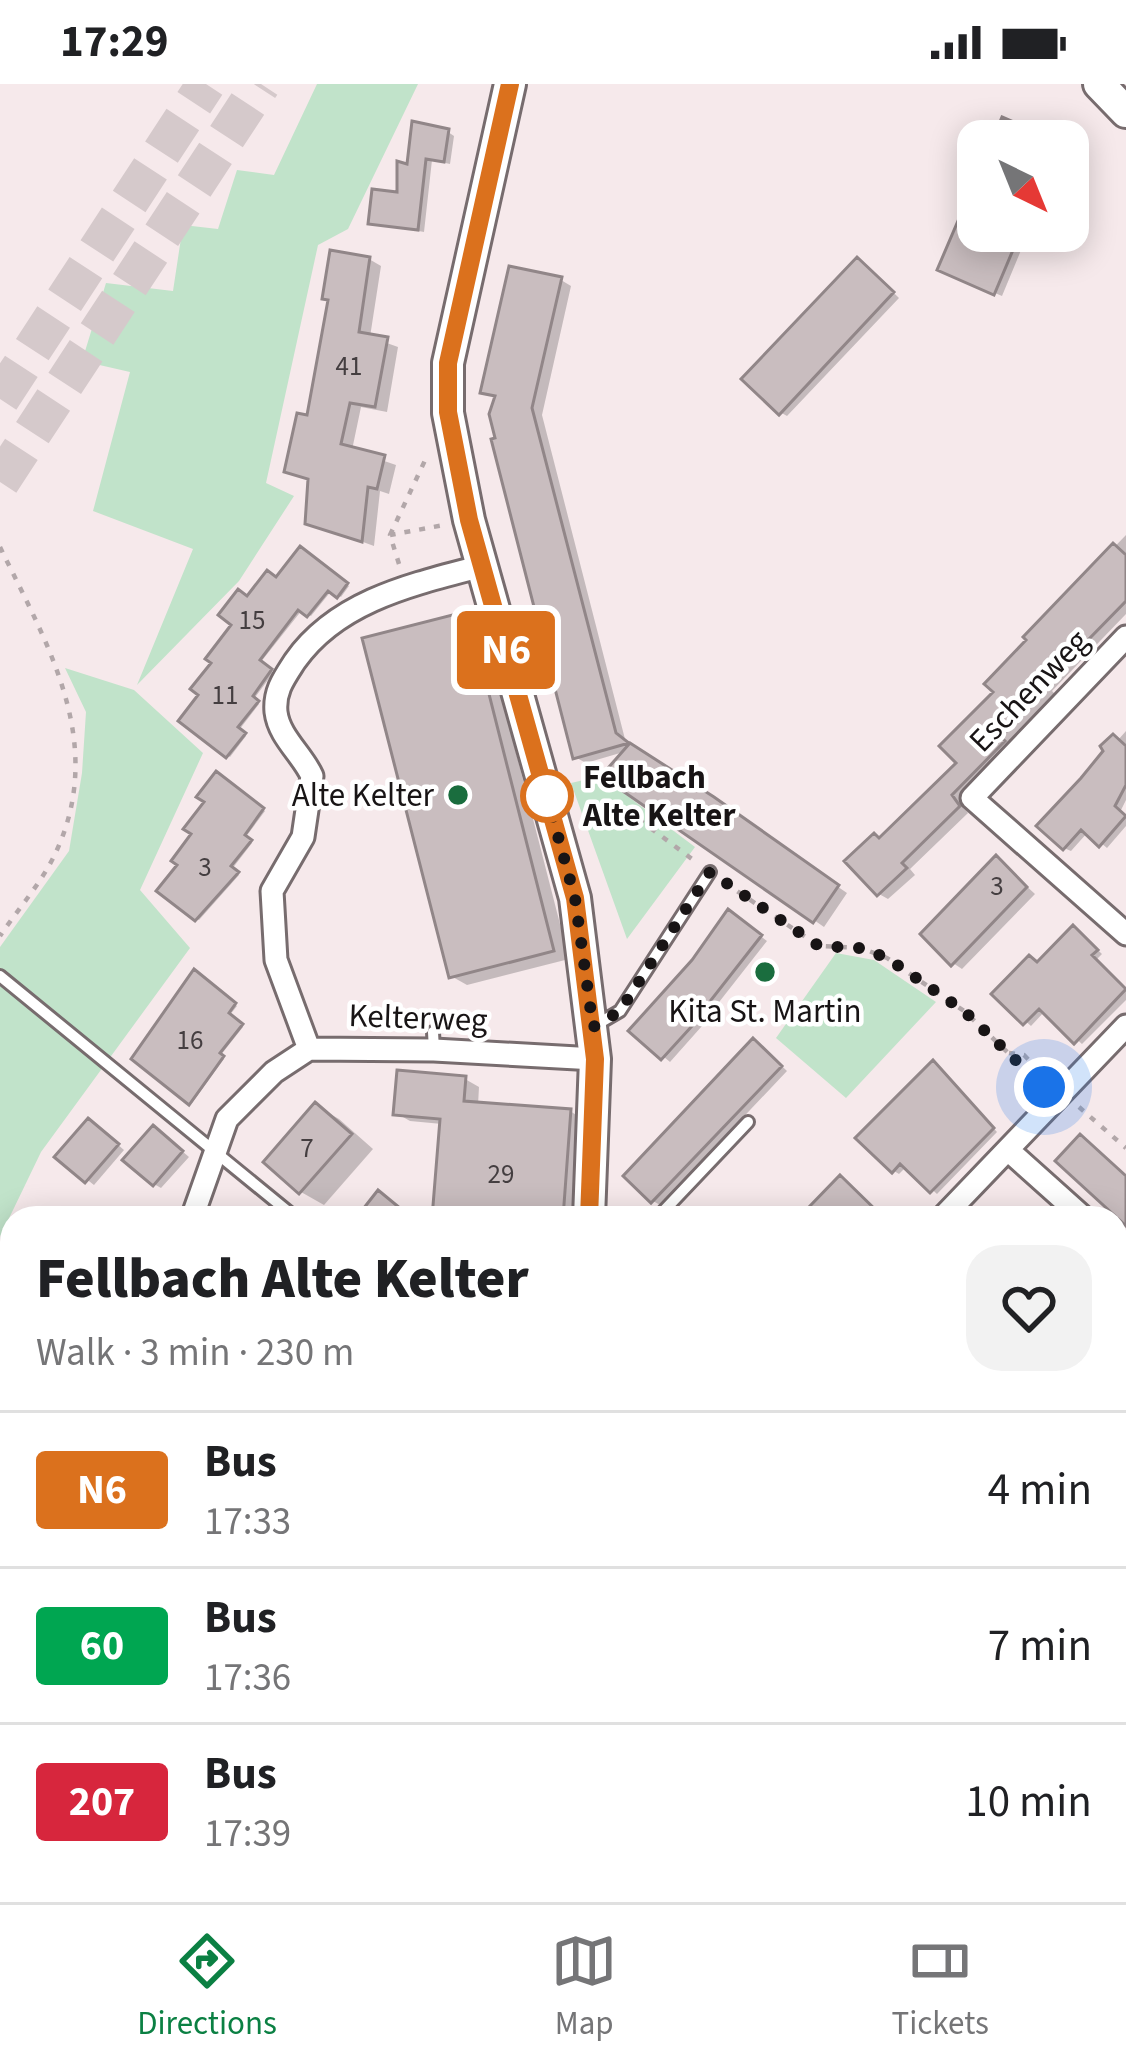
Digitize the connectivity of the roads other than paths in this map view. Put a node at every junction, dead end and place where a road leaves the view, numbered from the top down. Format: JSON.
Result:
{"nodes":[{"id":1,"x":510,"y":84,"type":"edge"},
{"id":2,"x":1099,"y":84,"type":"edge"},
{"id":3,"x":1126,"y":112,"type":"edge"},
{"id":4,"x":482,"y":566,"type":"junction"},
{"id":5,"x":1126,"y":637,"type":"edge"},
{"id":6,"x":710,"y":872,"type":"road end"},
{"id":7,"x":1126,"y":934,"type":"edge"},
{"id":8,"x":0,"y":976,"type":"edge"},
{"id":9,"x":593,"y":1027,"type":"junction"},
{"id":10,"x":1126,"y":1027,"type":"edge"},
{"id":11,"x":309,"y":1049,"type":"junction"},
{"id":12,"x":595,"y":1059,"type":"junction"},
{"id":13,"x":748,"y":1122,"type":"dead end"},
{"id":14,"x":1008,"y":1150,"type":"junction"},
{"id":15,"x":215,"y":1152,"type":"junction"},
{"id":16,"x":196,"y":1206,"type":"edge"},
{"id":17,"x":281,"y":1206,"type":"edge"},
{"id":18,"x":589,"y":1206,"type":"edge"},
{"id":19,"x":668,"y":1206,"type":"edge"},
{"id":20,"x":954,"y":1206,"type":"edge"},
{"id":21,"x":1071,"y":1206,"type":"edge"}],
"edges":[{"from":1,"to":4,"type":"main road"},
{"from":2,"to":3,"type":"main road"},
{"from":4,"to":9,"type":"main road"},
{"from":4,"to":11,"type":"street"},
{"from":5,"to":7,"type":"street","name":"Eschenweg"},
{"from":6,"to":9,"type":"lane"},
{"from":8,"to":15,"type":"lane"},
{"from":9,"to":12,"type":"main road"},
{"from":10,"to":14,"type":"street"},
{"from":11,"to":12,"type":"street","name":"Kelterweg"},
{"from":11,"to":15,"type":"street","name":"Kelterweg"},
{"from":12,"to":18,"type":"main road"},
{"from":13,"to":19,"type":"lane"},
{"from":14,"to":20,"type":"street"},
{"from":14,"to":21,"type":"street"},
{"from":15,"to":16,"type":"street","name":"Kelterweg"},
{"from":15,"to":17,"type":"lane"}]}
